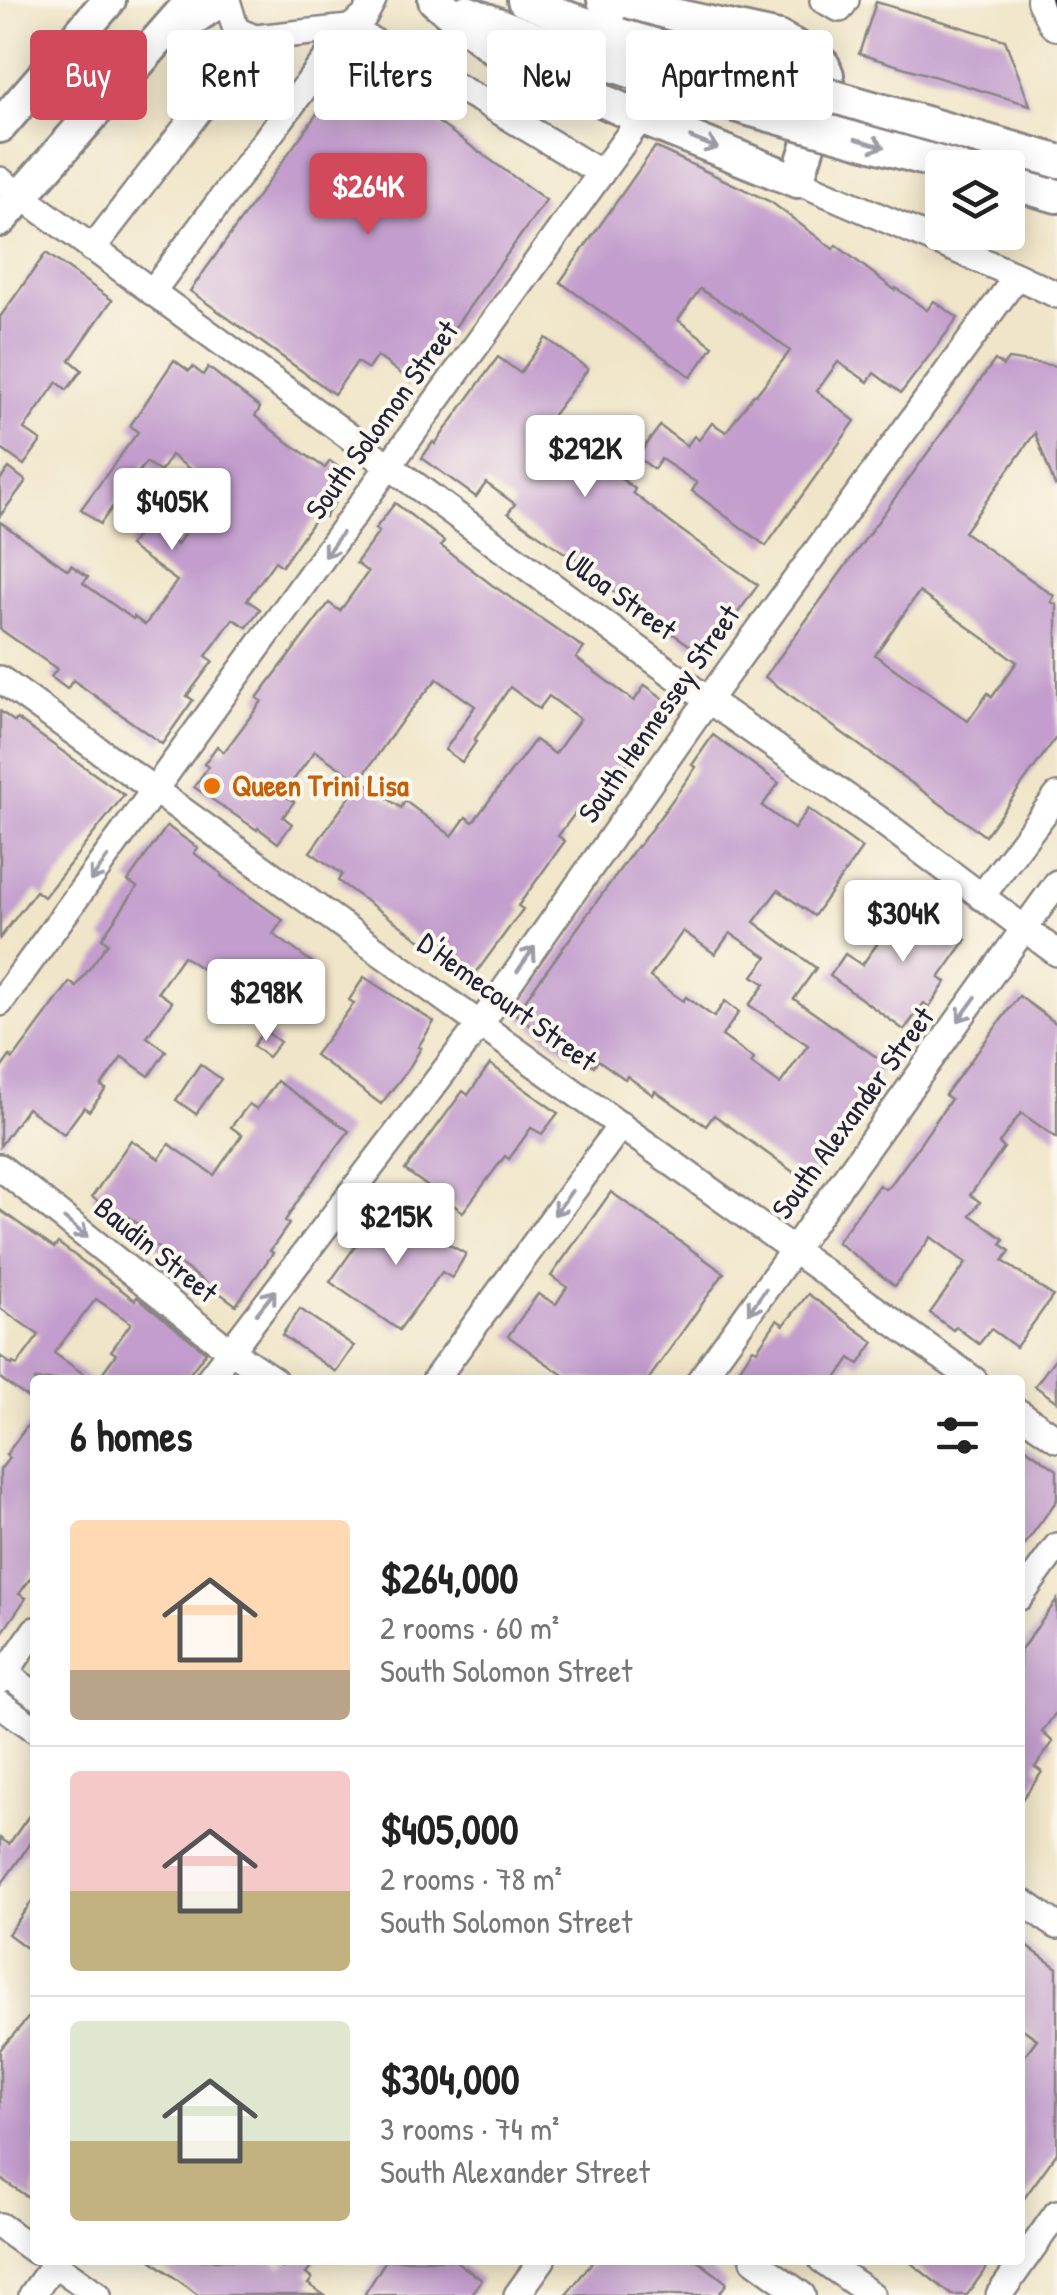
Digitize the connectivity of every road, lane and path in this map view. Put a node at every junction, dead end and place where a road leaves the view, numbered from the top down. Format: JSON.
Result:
{"nodes":[{"id":1,"x":193,"y":0,"type":"edge"},
{"id":2,"x":224,"y":0,"type":"edge"},
{"id":3,"x":373,"y":0,"type":"edge"},
{"id":4,"x":437,"y":0,"type":"edge"},
{"id":5,"x":524,"y":0,"type":"edge"},
{"id":6,"x":604,"y":0,"type":"edge"},
{"id":7,"x":823,"y":0,"type":"edge"},
{"id":8,"x":846,"y":0,"type":"edge"},
{"id":9,"x":1046,"y":0,"type":"edge"},
{"id":10,"x":105,"y":2,"type":"edge"},
{"id":11,"x":1057,"y":21,"type":"edge"},
{"id":12,"x":350,"y":28,"type":"junction"},
{"id":13,"x":236,"y":30,"type":"edge"},
{"id":14,"x":294,"y":34,"type":"edge"},
{"id":15,"x":153,"y":46,"type":"junction"},
{"id":16,"x":614,"y":50,"type":"junction"},
{"id":17,"x":626,"y":111,"type":"edge"},
{"id":18,"x":192,"y":120,"type":"edge"},
{"id":19,"x":640,"y":120,"type":"edge"},
{"id":20,"x":646,"y":120,"type":"edge"},
{"id":21,"x":0,"y":126,"type":"edge"},
{"id":22,"x":925,"y":159,"type":"edge"},
{"id":23,"x":1057,"y":161,"type":"edge"},
{"id":24,"x":601,"y":172,"type":"junction"},
{"id":25,"x":797,"y":181,"type":"junction"},
{"id":26,"x":1025,"y":187,"type":"edge"},
{"id":27,"x":1057,"y":196,"type":"edge"},
{"id":28,"x":7,"y":199,"type":"edge"},
{"id":29,"x":92,"y":249,"type":"junction"},
{"id":30,"x":1017,"y":276,"type":"junction"},
{"id":31,"x":152,"y":292,"type":"junction"},
{"id":32,"x":1057,"y":295,"type":"edge"},
{"id":33,"x":390,"y":466,"type":"junction"},
{"id":34,"x":0,"y":678,"type":"edge"},
{"id":35,"x":708,"y":700,"type":"junction"},
{"id":36,"x":156,"y":790,"type":"junction"},
{"id":37,"x":1057,"y":796,"type":"edge"},
{"id":38,"x":1057,"y":883,"type":"edge"},
{"id":39,"x":981,"y":897,"type":"junction"},
{"id":40,"x":1024,"y":929,"type":"junction"},
{"id":41,"x":1057,"y":953,"type":"edge"},
{"id":42,"x":0,"y":1003,"type":"edge"},
{"id":43,"x":480,"y":1023,"type":"junction"},
{"id":44,"x":621,"y":1125,"type":"junction"},
{"id":45,"x":0,"y":1167,"type":"edge"},
{"id":46,"x":794,"y":1251,"type":"junction"},
{"id":47,"x":229,"y":1350,"type":"junction"},
{"id":48,"x":212,"y":1375,"type":"edge"},
{"id":49,"x":266,"y":1375,"type":"edge"},
{"id":50,"x":439,"y":1375,"type":"edge"},
{"id":51,"x":704,"y":1375,"type":"edge"},
{"id":52,"x":967,"y":1375,"type":"edge"},
{"id":53,"x":1025,"y":1417,"type":"edge"},
{"id":54,"x":1057,"y":1440,"type":"edge"},
{"id":55,"x":1057,"y":1546,"type":"edge"},
{"id":56,"x":1025,"y":1591,"type":"edge"},
{"id":57,"x":30,"y":1637,"type":"edge"},
{"id":58,"x":2,"y":1674,"type":"edge"},
{"id":59,"x":30,"y":1691,"type":"edge"},
{"id":60,"x":0,"y":1704,"type":"edge"},
{"id":61,"x":30,"y":1725,"type":"edge"},
{"id":62,"x":1025,"y":1904,"type":"edge"},
{"id":63,"x":1057,"y":1926,"type":"edge"},
{"id":64,"x":1057,"y":2212,"type":"edge"},
{"id":65,"x":0,"y":2226,"type":"edge"},
{"id":66,"x":30,"y":2246,"type":"edge"},
{"id":67,"x":1025,"y":2259,"type":"edge"},
{"id":68,"x":46,"y":2265,"type":"edge"},
{"id":69,"x":57,"y":2265,"type":"edge"},
{"id":70,"x":538,"y":2265,"type":"edge"},
{"id":71,"x":761,"y":2265,"type":"edge"},
{"id":72,"x":829,"y":2265,"type":"edge"},
{"id":73,"x":1021,"y":2265,"type":"edge"},
{"id":74,"x":32,"y":2295,"type":"edge"},
{"id":75,"x":98,"y":2295,"type":"edge"},
{"id":76,"x":516,"y":2295,"type":"edge"},
{"id":77,"x":802,"y":2295,"type":"edge"},
{"id":78,"x":872,"y":2295,"type":"edge"},
{"id":79,"x":1000,"y":2295,"type":"edge"}],
"edges":[{"from":1,"to":15,"type":"main road"},
{"from":2,"to":13,"type":"street"},
{"from":2,"to":15,"type":"main road"},
{"from":3,"to":12,"type":"street"},
{"from":4,"to":16,"type":"main road"},
{"from":4,"to":17,"type":"main road"},
{"from":5,"to":16,"type":"main road"},
{"from":6,"to":25,"type":"main road"},
{"from":7,"to":8,"type":"street"},
{"from":9,"to":11,"type":"highway"},
{"from":10,"to":21,"type":"main road"},
{"from":12,"to":14,"type":"street"},
{"from":12,"to":24,"type":"street"},
{"from":12,"to":31,"type":"street"},
{"from":15,"to":28,"type":"main road"},
{"from":16,"to":22,"type":"main road","one_way":true,"bridge":true},
{"from":16,"to":23,"type":"main road","bridge":true},
{"from":18,"to":29,"type":"street"},
{"from":19,"to":24,"type":"street","name":"South Solomon Street"},
{"from":20,"to":25,"type":"main road","one_way":true},
{"from":24,"to":33,"type":"street","name":"South Solomon Street"},
{"from":25,"to":30,"type":"street"},
{"from":26,"to":27,"type":"main road"},
{"from":28,"to":29,"type":"street","name":"Ulloa Street"},
{"from":29,"to":31,"type":"street","name":"Ulloa Street"},
{"from":30,"to":32,"type":"street"},
{"from":30,"to":35,"type":"street","name":"South Hennessey Street"},
{"from":31,"to":33,"type":"street","name":"Ulloa Street"},
{"from":33,"to":35,"type":"street","name":"Ulloa Street"},
{"from":33,"to":36,"type":"street","name":"South Solomon Street","one_way":true},
{"from":34,"to":36,"type":"street","name":"D'Hemecourt Street"},
{"from":35,"to":39,"type":"street","name":"Ulloa Street"},
{"from":43,"to":35,"type":"street","name":"South Hennessey Street","one_way":true},
{"from":36,"to":42,"type":"street","name":"South Solomon Street","one_way":true},
{"from":36,"to":43,"type":"street","name":"D'Hemecourt Street"},
{"from":37,"to":39,"type":"street"},
{"from":38,"to":40,"type":"street","name":"South Alexander Street"},
{"from":39,"to":40,"type":"street","name":"Ulloa Street"},
{"from":40,"to":41,"type":"street","name":"Ulloa Street"},
{"from":40,"to":46,"type":"street","name":"South Alexander Street","one_way":true},
{"from":43,"to":44,"type":"street","name":"D'Hemecourt Street"},
{"from":47,"to":43,"type":"street","name":"South Hennessey Street","one_way":true},
{"from":44,"to":46,"type":"street","name":"D'Hemecourt Street"},
{"from":44,"to":50,"type":"street","one_way":true},
{"from":45,"to":47,"type":"street","name":"Baudin Street","one_way":true},
{"from":46,"to":51,"type":"street","name":"South Alexander Street","one_way":true},
{"from":46,"to":52,"type":"street","name":"D'Hemecourt Street"},
{"from":47,"to":48,"type":"street","name":"South Hennessey Street"},
{"from":47,"to":49,"type":"street","name":"Baudin Street"},
{"from":53,"to":54,"type":"street"},
{"from":55,"to":56,"type":"street"},
{"from":57,"to":58,"type":"street"},
{"from":58,"to":59,"type":"street"},
{"from":60,"to":61,"type":"street"},
{"from":62,"to":63,"type":"street"},
{"from":64,"to":67,"type":"street"},
{"from":65,"to":66,"type":"street"},
{"from":68,"to":74,"type":"street"},
{"from":69,"to":75,"type":"street"},
{"from":70,"to":76,"type":"street"},
{"from":71,"to":77,"type":"street"},
{"from":72,"to":78,"type":"street"},
{"from":73,"to":79,"type":"street"}]}
